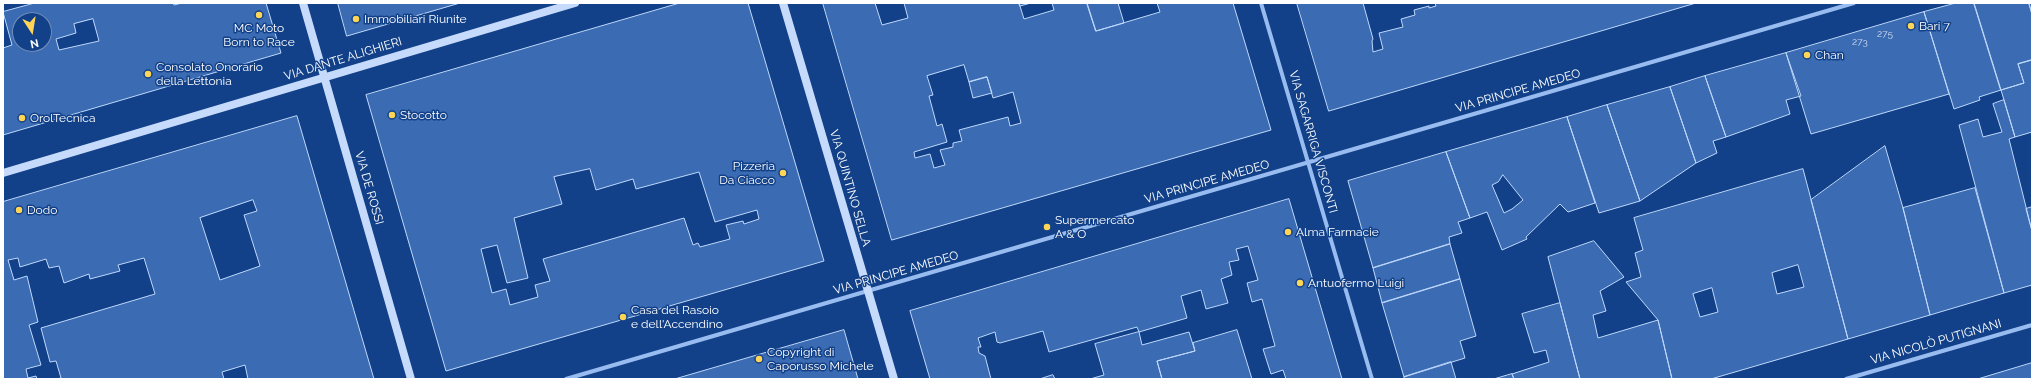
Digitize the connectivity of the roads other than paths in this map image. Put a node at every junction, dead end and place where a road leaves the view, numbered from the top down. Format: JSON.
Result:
{"nodes":[{"id":1,"x":303,"y":3,"type":"edge"},
{"id":2,"x":575,"y":3,"type":"edge"},
{"id":3,"x":783,"y":3,"type":"edge"},
{"id":4,"x":1261,"y":3,"type":"edge"},
{"id":5,"x":1854,"y":3,"type":"edge"},
{"id":6,"x":324,"y":78,"type":"junction"},
{"id":7,"x":1308,"y":163,"type":"junction"},
{"id":8,"x":3,"y":173,"type":"edge"},
{"id":9,"x":868,"y":291,"type":"junction"},
{"id":10,"x":2032,"y":325,"type":"edge"},
{"id":11,"x":411,"y":379,"type":"edge"},
{"id":12,"x":566,"y":379,"type":"edge"},
{"id":13,"x":894,"y":379,"type":"edge"},
{"id":14,"x":1372,"y":379,"type":"edge"},
{"id":15,"x":1846,"y":379,"type":"edge"}],
"edges":[{"from":1,"to":6,"type":"street","name":"VIA DE ROSSI"},
{"from":2,"to":6,"type":"street","name":"VIA DANTE ALIGHIERI"},
{"from":3,"to":9,"type":"street","name":"VIA QUINTINO SELLA"},
{"from":4,"to":7,"type":"street","name":"VIA SAGARRIGA VISCONTI"},
{"from":5,"to":7,"type":"street","name":"VIA PRINCIPE AMEDEO"},
{"from":6,"to":8,"type":"street","name":"VIA DANTE ALIGHIERI"},
{"from":6,"to":11,"type":"street","name":"VIA DE ROSSI"},
{"from":7,"to":9,"type":"street","name":"VIA PRINCIPE AMEDEO"},
{"from":7,"to":14,"type":"street","name":"VIA SAGARRIGA VISCONTI"},
{"from":9,"to":12,"type":"street","name":"VIA PRINCIPE AMEDEO"},
{"from":9,"to":13,"type":"street","name":"VIA QUINTINO SELLA"},
{"from":10,"to":15,"type":"street","name":"VIA NICOLÒ PUTIGNANI"}]}
